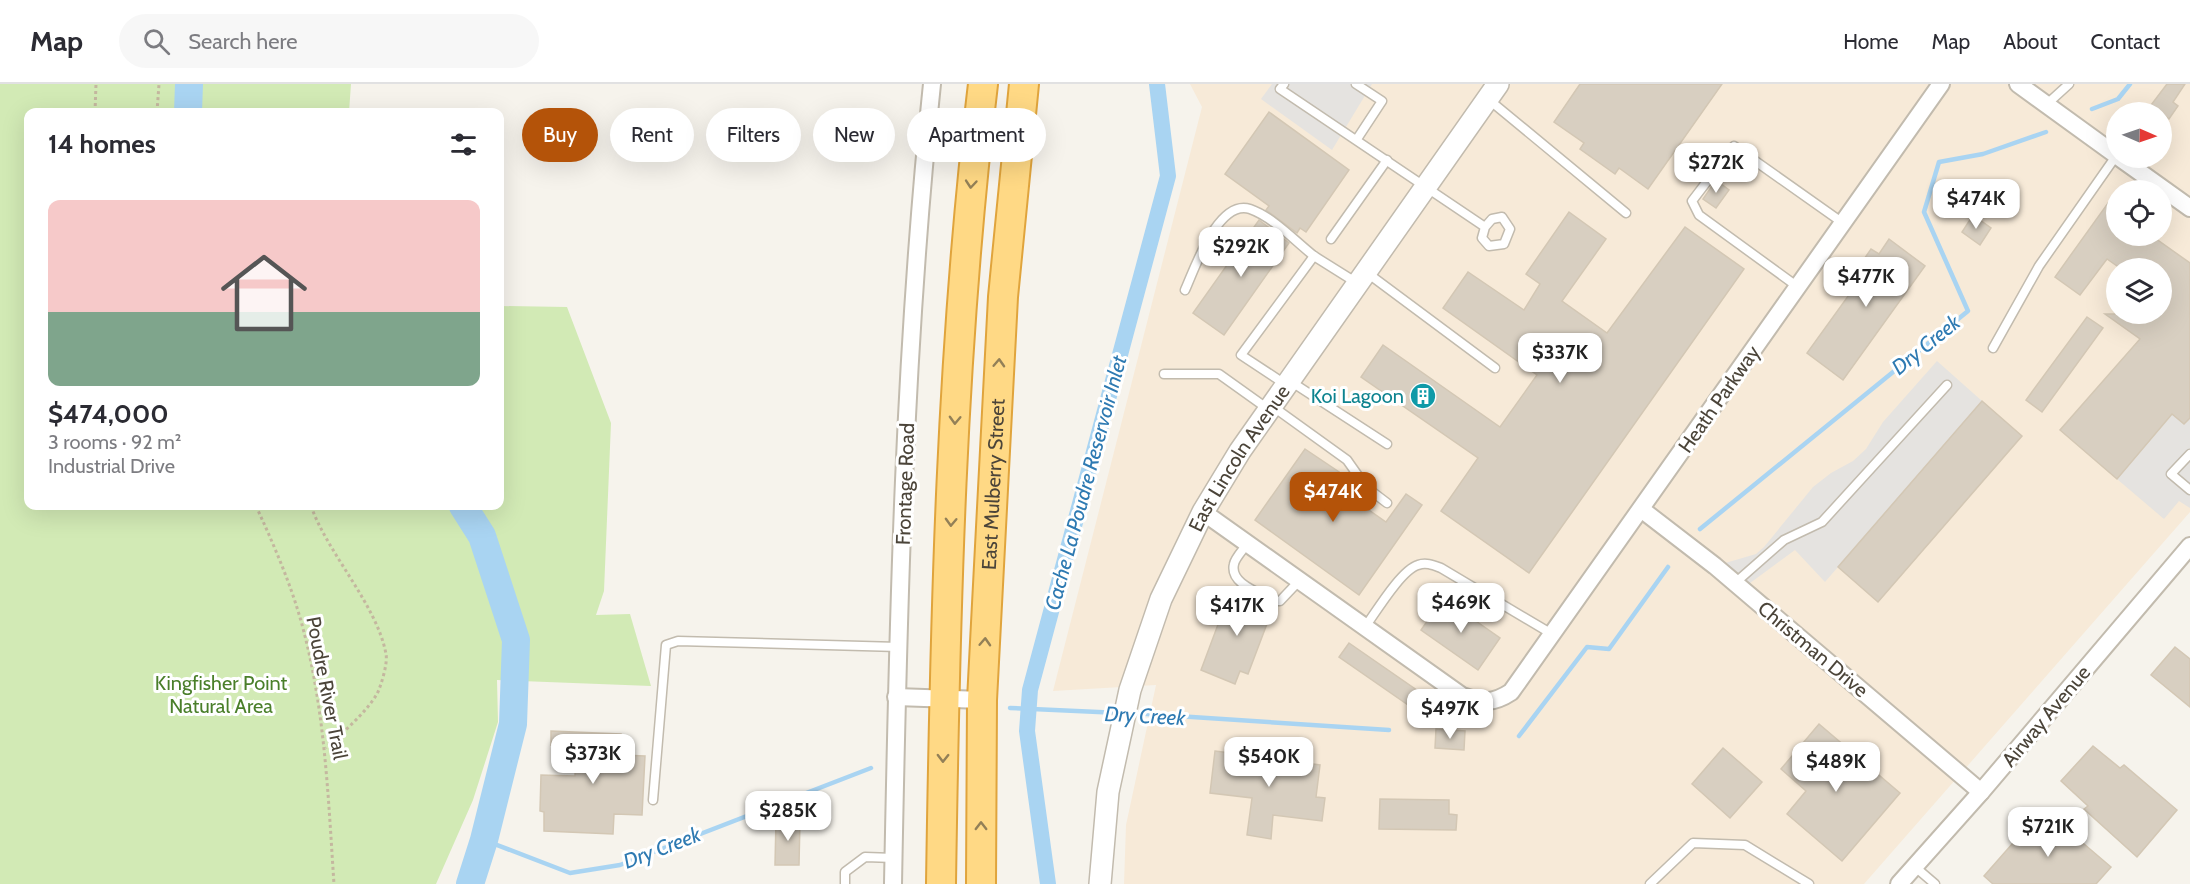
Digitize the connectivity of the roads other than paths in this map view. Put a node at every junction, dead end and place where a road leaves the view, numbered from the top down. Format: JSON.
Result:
{"nodes":[{"id":1,"x":932,"y":84,"type":"edge"},
{"id":2,"x":983,"y":84,"type":"edge"},
{"id":3,"x":1024,"y":84,"type":"edge"},
{"id":4,"x":1284,"y":84,"type":"edge"},
{"id":5,"x":1356,"y":84,"type":"edge"},
{"id":6,"x":1941,"y":84,"type":"edge"},
{"id":7,"x":2018,"y":84,"type":"edge"},
{"id":8,"x":2069,"y":84,"type":"edge"},
{"id":9,"x":1493,"y":91,"type":"edge"},
{"id":10,"x":2047,"y":104,"type":"junction"},
{"id":11,"x":1357,"y":139,"type":"junction"},
{"id":12,"x":2106,"y":147,"type":"edge"},
{"id":13,"x":1387,"y":160,"type":"junction"},
{"id":14,"x":2109,"y":168,"type":"edge"},
{"id":15,"x":2135,"y":168,"type":"edge"},
{"id":16,"x":1426,"y":186,"type":"junction"},
{"id":17,"x":2189,"y":205,"type":"edge"},
{"id":18,"x":1626,"y":213,"type":"dead end"},
{"id":19,"x":1843,"y":223,"type":"junction"},
{"id":20,"x":1485,"y":227,"type":"dead end"},
{"id":21,"x":1330,"y":239,"type":"dead end"},
{"id":22,"x":1314,"y":256,"type":"junction"},
{"id":23,"x":1361,"y":278,"type":"junction"},
{"id":24,"x":1798,"y":287,"type":"junction"},
{"id":25,"x":1185,"y":290,"type":"dead end"},
{"id":26,"x":1993,"y":348,"type":"dead end"},
{"id":27,"x":1495,"y":368,"type":"dead end"},
{"id":28,"x":1164,"y":374,"type":"dead end"},
{"id":29,"x":1288,"y":383,"type":"junction"},
{"id":30,"x":1947,"y":385,"type":"dead end"},
{"id":31,"x":1270,"y":407,"type":"junction"},
{"id":32,"x":1387,"y":444,"type":"dead end"},
{"id":33,"x":2190,"y":454,"type":"edge"},
{"id":34,"x":2190,"y":490,"type":"edge"},
{"id":35,"x":1387,"y":503,"type":"dead end"},
{"id":36,"x":1641,"y":509,"type":"junction"},
{"id":37,"x":1203,"y":512,"type":"junction"},
{"id":38,"x":1247,"y":544,"type":"junction"},
{"id":39,"x":2190,"y":546,"type":"edge"},
{"id":40,"x":1299,"y":580,"type":"junction"},
{"id":41,"x":1735,"y":584,"type":"junction"},
{"id":42,"x":1365,"y":627,"type":"junction"},
{"id":43,"x":1552,"y":634,"type":"junction"},
{"id":44,"x":899,"y":647,"type":"junction"},
{"id":45,"x":896,"y":698,"type":"junction"},
{"id":46,"x":943,"y":699,"type":"junction"},
{"id":47,"x":982,"y":700,"type":"junction"},
{"id":48,"x":1981,"y":792,"type":"junction"},
{"id":49,"x":653,"y":800,"type":"dead end"},
{"id":50,"x":894,"y":858,"type":"junction"},
{"id":51,"x":1914,"y":866,"type":"junction"},
{"id":52,"x":845,"y":884,"type":"edge"},
{"id":53,"x":893,"y":884,"type":"edge"},
{"id":54,"x":941,"y":884,"type":"edge"},
{"id":55,"x":981,"y":884,"type":"edge"},
{"id":56,"x":1100,"y":884,"type":"edge"},
{"id":57,"x":1650,"y":884,"type":"edge"},
{"id":58,"x":1809,"y":884,"type":"edge"},
{"id":59,"x":1899,"y":884,"type":"edge"},
{"id":60,"x":1935,"y":884,"type":"edge"}],
"edges":[{"from":1,"to":44,"type":"street","name":"Frontage Road"},
{"from":2,"to":46,"type":"highway","name":"East Mulberry Street","one_way":true},
{"from":47,"to":3,"type":"highway","name":"East Mulberry Street","one_way":true},
{"from":4,"to":11,"type":"lane"},
{"from":5,"to":11,"type":"lane"},
{"from":6,"to":19,"type":"street","name":"Heath Parkway"},
{"from":7,"to":10,"type":"street"},
{"from":8,"to":10,"type":"lane"},
{"from":9,"to":16,"type":"street","name":"East Lincoln Avenue"},
{"from":9,"to":18,"type":"lane"},
{"from":10,"to":12,"type":"street"},
{"from":11,"to":13,"type":"lane"},
{"from":13,"to":16,"type":"lane"},
{"from":13,"to":21,"type":"lane"},
{"from":14,"to":26,"type":"lane"},
{"from":15,"to":17,"type":"street"},
{"from":16,"to":20,"type":"lane"},
{"from":16,"to":23,"type":"street","name":"East Lincoln Avenue"},
{"from":19,"to":24,"type":"street","name":"Heath Parkway"},
{"from":19,"to":24,"type":"lane"},
{"from":22,"to":23,"type":"lane"},
{"from":22,"to":25,"type":"lane"},
{"from":22,"to":29,"type":"lane"},
{"from":23,"to":27,"type":"lane"},
{"from":23,"to":29,"type":"street","name":"East Lincoln Avenue"},
{"from":24,"to":36,"type":"street","name":"Heath Parkway"},
{"from":28,"to":31,"type":"lane"},
{"from":29,"to":31,"type":"street","name":"East Lincoln Avenue"},
{"from":29,"to":32,"type":"lane"},
{"from":30,"to":41,"type":"lane"},
{"from":31,"to":35,"type":"lane"},
{"from":31,"to":37,"type":"street","name":"East Lincoln Avenue"},
{"from":33,"to":34,"type":"lane"},
{"from":36,"to":41,"type":"street","name":"Christman Drive"},
{"from":36,"to":43,"type":"street","name":"Heath Parkway"},
{"from":37,"to":38,"type":"street"},
{"from":37,"to":56,"type":"street","name":"East Lincoln Avenue"},
{"from":38,"to":40,"type":"street"},
{"from":38,"to":40,"type":"lane"},
{"from":39,"to":48,"type":"street","name":"Airway Avenue"},
{"from":40,"to":42,"type":"street"},
{"from":41,"to":48,"type":"street","name":"Christman Drive"},
{"from":42,"to":43,"type":"lane"},
{"from":42,"to":43,"type":"street","name":"Heath Parkway"},
{"from":44,"to":45,"type":"street","name":"Frontage Road"},
{"from":44,"to":49,"type":"lane"},
{"from":45,"to":46,"type":"street"},
{"from":45,"to":50,"type":"street","name":"Frontage Road"},
{"from":46,"to":47,"type":"street"},
{"from":46,"to":54,"type":"highway","name":"East Mulberry Street","one_way":true},
{"from":55,"to":47,"type":"highway","name":"East Mulberry Street","one_way":true},
{"from":48,"to":51,"type":"street","name":"Airway Avenue"},
{"from":50,"to":52,"type":"lane"},
{"from":50,"to":53,"type":"street","name":"Frontage Road"},
{"from":51,"to":59,"type":"street","name":"Airway Avenue"},
{"from":51,"to":60,"type":"lane"},
{"from":57,"to":58,"type":"lane"}]}
